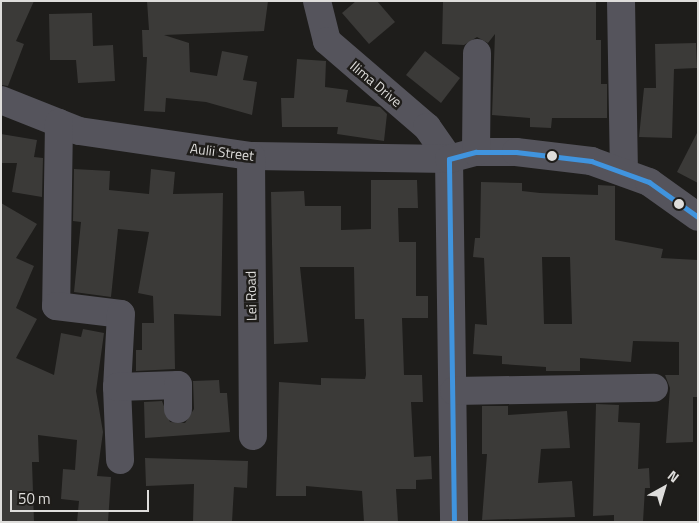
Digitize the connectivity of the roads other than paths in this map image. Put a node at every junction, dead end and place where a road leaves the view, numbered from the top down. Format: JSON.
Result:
{"nodes":[{"id":1,"x":317,"y":1,"type":"edge"},
{"id":2,"x":621,"y":1,"type":"edge"},
{"id":3,"x":477,"y":53,"type":"dead end"},
{"id":4,"x":1,"y":100,"type":"edge"},
{"id":5,"x":59,"y":124,"type":"junction"},
{"id":6,"x":476,"y":152,"type":"junction"},
{"id":7,"x":250,"y":156,"type":"junction"},
{"id":8,"x":450,"y":159,"type":"junction"},
{"id":9,"x":624,"y":170,"type":"junction"},
{"id":10,"x":698,"y":217,"type":"edge"},
{"id":11,"x":117,"y":387,"type":"junction"},
{"id":12,"x":654,"y":388,"type":"dead end"},
{"id":13,"x":454,"y":391,"type":"junction"},
{"id":14,"x":178,"y":409,"type":"dead end"},
{"id":15,"x":253,"y":436,"type":"dead end"},
{"id":16,"x":120,"y":460,"type":"dead end"},
{"id":17,"x":454,"y":522,"type":"edge"}],
"edges":[{"from":1,"to":8,"type":"street","name":"Ilima Drive"},
{"from":2,"to":9,"type":"street"},
{"from":3,"to":6,"type":"street"},
{"from":4,"to":5,"type":"street","name":"Aulii Street"},
{"from":5,"to":7,"type":"street","name":"Aulii Street"},
{"from":5,"to":11,"type":"street"},
{"from":6,"to":8,"type":"street","name":"Aulii Street"},
{"from":6,"to":9,"type":"street","name":"Aulii Street"},
{"from":7,"to":8,"type":"street","name":"Aulii Street"},
{"from":7,"to":15,"type":"street","name":"Lei Road"},
{"from":8,"to":13,"type":"street"},
{"from":9,"to":10,"type":"street"},
{"from":11,"to":14,"type":"street"},
{"from":11,"to":16,"type":"street"},
{"from":12,"to":13,"type":"street"},
{"from":13,"to":17,"type":"street"}]}
